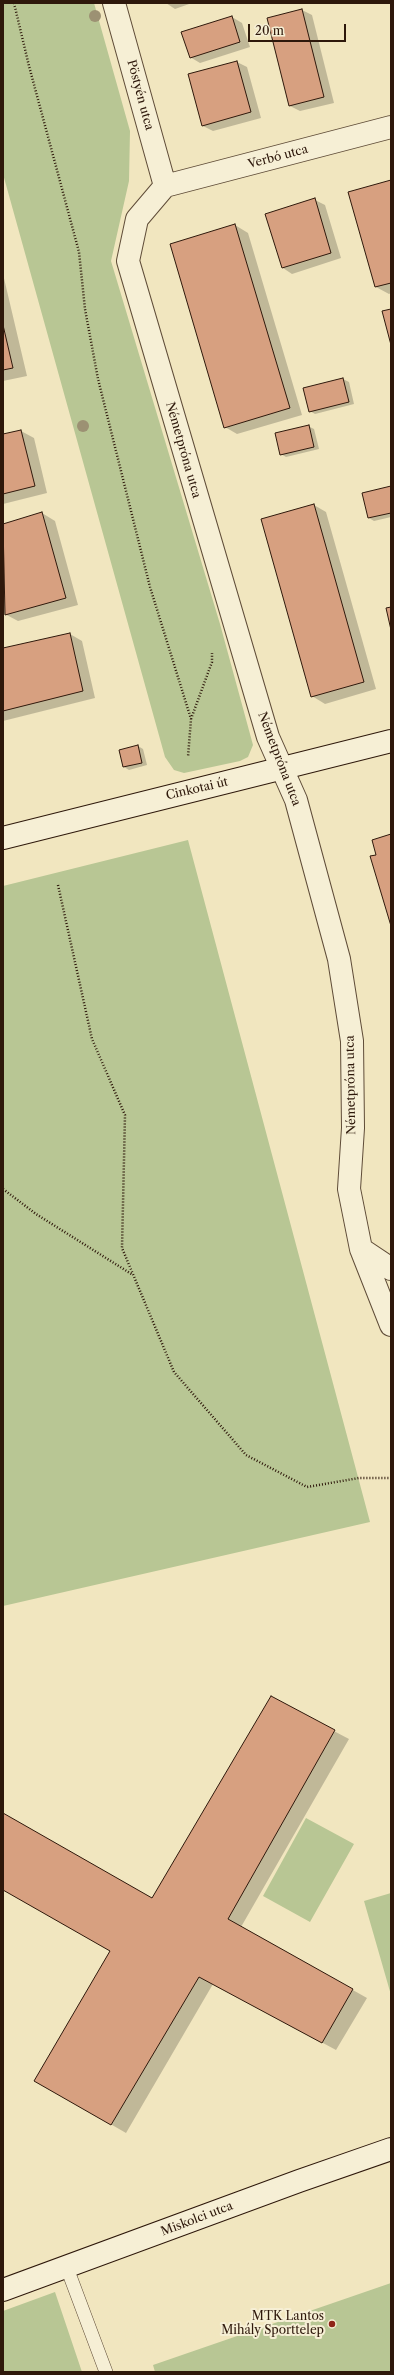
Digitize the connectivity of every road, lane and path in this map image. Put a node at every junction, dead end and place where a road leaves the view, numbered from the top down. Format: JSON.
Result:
{"nodes":[{"id":1,"x":14,"y":3,"type":"edge"},
{"id":2,"x":114,"y":3,"type":"edge"},
{"id":3,"x":391,"y":127,"type":"edge"},
{"id":4,"x":165,"y":186,"type":"junction"},
{"id":5,"x":232,"y":618,"type":"junction"},
{"id":6,"x":191,"y":719,"type":"junction"},
{"id":7,"x":391,"y":741,"type":"edge"},
{"id":8,"x":188,"y":757,"type":"dead end"},
{"id":9,"x":282,"y":768,"type":"junction"},
{"id":10,"x":3,"y":838,"type":"edge"},
{"id":11,"x":58,"y":885,"type":"dead end"},
{"id":12,"x":3,"y":1189,"type":"edge"},
{"id":13,"x":361,"y":1249,"type":"junction"},
{"id":14,"x":391,"y":1269,"type":"edge"},
{"id":15,"x":134,"y":1275,"type":"junction"},
{"id":16,"x":391,"y":1325,"type":"edge"},
{"id":17,"x":391,"y":1478,"type":"edge"},
{"id":18,"x":391,"y":2149,"type":"edge"},
{"id":19,"x":67,"y":2268,"type":"junction"},
{"id":20,"x":3,"y":2290,"type":"edge"},
{"id":21,"x":106,"y":2372,"type":"edge"}],
"edges":[{"from":1,"to":6,"type":"path"},
{"from":2,"to":4,"type":"street","name":"Pöstyén utca"},
{"from":3,"to":4,"type":"street","name":"Verbó utca"},
{"from":4,"to":5,"type":"street","name":"Németpróna utca"},
{"from":5,"to":6,"type":"path"},
{"from":5,"to":9,"type":"street","name":"Németpróna utca"},
{"from":6,"to":8,"type":"path"},
{"from":7,"to":9,"type":"street","name":"Cinkotai út"},
{"from":9,"to":10,"type":"street","name":"Cinkotai út"},
{"from":9,"to":13,"type":"street","name":"Németpróna utca"},
{"from":11,"to":15,"type":"path"},
{"from":12,"to":15,"type":"path"},
{"from":13,"to":14,"type":"street"},
{"from":13,"to":16,"type":"street","name":"Németpróna utca"},
{"from":15,"to":17,"type":"path"},
{"from":18,"to":19,"type":"street","name":"Miskolci utca"},
{"from":19,"to":20,"type":"street","name":"Miskolci utca"},
{"from":19,"to":21,"type":"lane"}]}
